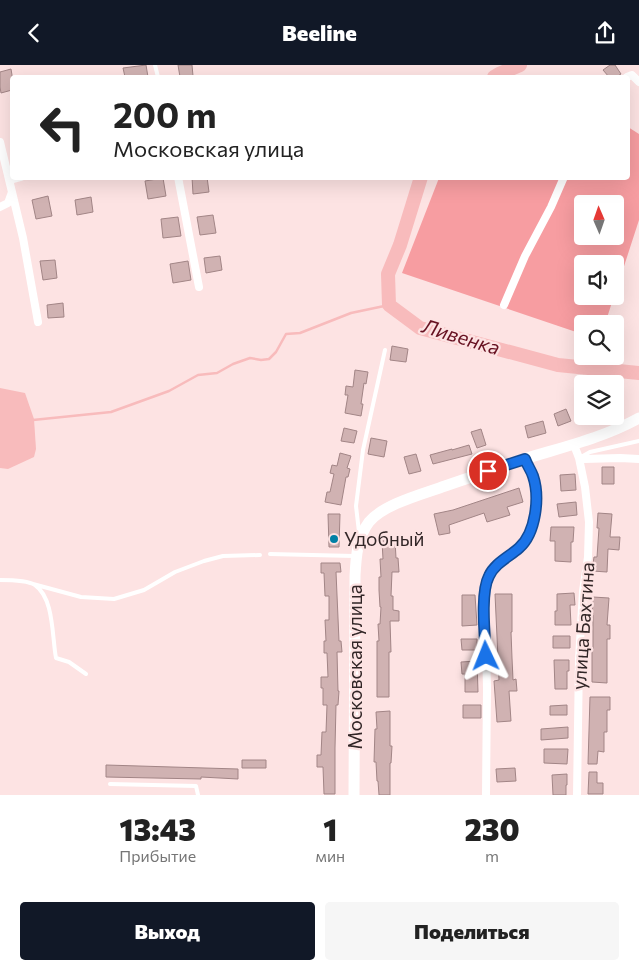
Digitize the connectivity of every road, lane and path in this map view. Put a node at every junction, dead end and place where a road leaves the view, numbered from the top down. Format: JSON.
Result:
{"nodes":[{"id":1,"x":0,"y":142,"type":"edge"},
{"id":2,"x":10,"y":180,"type":"joint"},
{"id":3,"x":179,"y":180,"type":"edge"},
{"id":4,"x":563,"y":180,"type":"edge"},
{"id":5,"x":13,"y":191,"type":"junction"},
{"id":6,"x":0,"y":207,"type":"edge"},
{"id":7,"x":199,"y":287,"type":"dead end"},
{"id":8,"x":504,"y":305,"type":"dead end"},
{"id":9,"x":38,"y":322,"type":"dead end"},
{"id":10,"x":385,"y":350,"type":"dead end"},
{"id":11,"x":639,"y":418,"type":"edge"},
{"id":12,"x":639,"y":441,"type":"edge"},
{"id":13,"x":574,"y":445,"type":"junction"},
{"id":14,"x":579,"y":458,"type":"junction"},
{"id":15,"x":525,"y":459,"type":"junction"},
{"id":16,"x":639,"y":459,"type":"edge"},
{"id":17,"x":360,"y":539,"type":"junction"},
{"id":18,"x":270,"y":554,"type":"dead end"},
{"id":19,"x":260,"y":555,"type":"dead end"},
{"id":20,"x":356,"y":556,"type":"junction"},
{"id":21,"x":0,"y":580,"type":"edge"},
{"id":22,"x":33,"y":584,"type":"junction"},
{"id":23,"x":86,"y":673,"type":"dead end"},
{"id":24,"x":110,"y":784,"type":"dead end"},
{"id":25,"x":198,"y":795,"type":"edge"},
{"id":26,"x":354,"y":795,"type":"edge"},
{"id":27,"x":486,"y":795,"type":"edge"},
{"id":28,"x":577,"y":795,"type":"edge"}],
"edges":[{"from":1,"to":2,"type":"street"},
{"from":2,"to":5,"type":"street"},
{"from":3,"to":7,"type":"street"},
{"from":4,"to":8,"type":"street"},
{"from":5,"to":6,"type":"street"},
{"from":5,"to":9,"type":"street"},
{"from":10,"to":17,"type":"lane","name":"Московская улица"},
{"from":11,"to":13,"type":"street","name":"Московская улица"},
{"from":12,"to":14,"type":"lane"},
{"from":13,"to":14,"type":"street","name":"улица Бахтина"},
{"from":13,"to":15,"type":"street","name":"Московская улица"},
{"from":14,"to":16,"type":"street"},
{"from":14,"to":28,"type":"street","name":"улица Бахтина"},
{"from":15,"to":17,"type":"street","name":"Московская улица"},
{"from":15,"to":27,"type":"street"},
{"from":17,"to":20,"type":"street","name":"Московская улица"},
{"from":18,"to":20,"type":"lane"},
{"from":19,"to":22,"type":"lane"},
{"from":20,"to":26,"type":"street","name":"Московская улица"},
{"from":21,"to":22,"type":"lane"},
{"from":22,"to":23,"type":"lane"},
{"from":24,"to":25,"type":"lane"}]}
